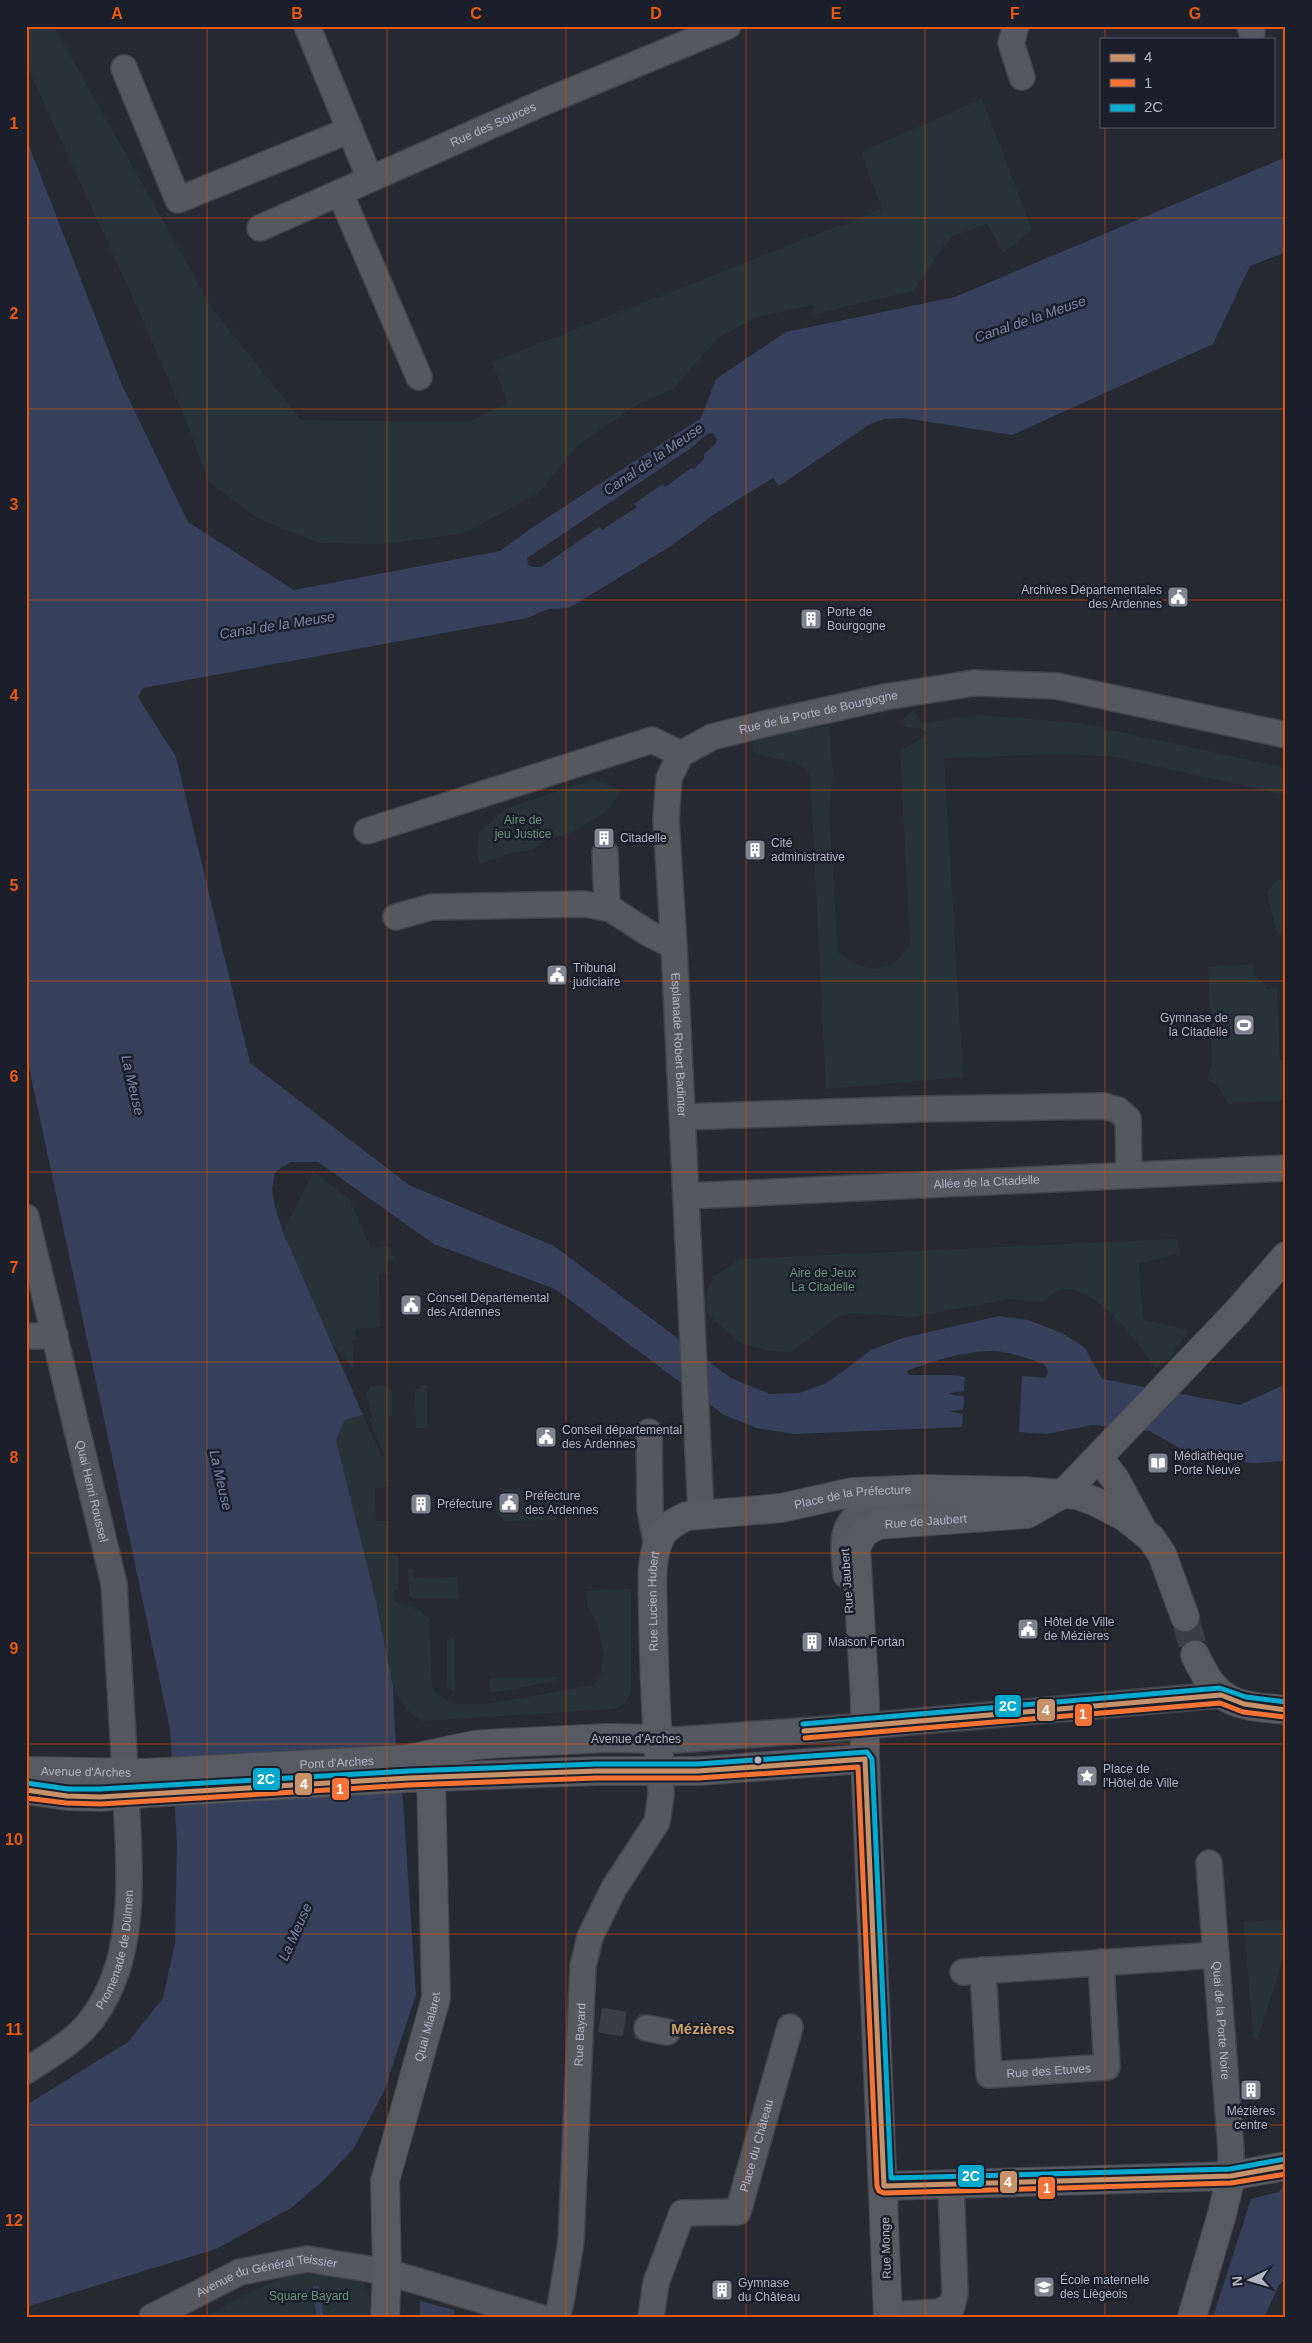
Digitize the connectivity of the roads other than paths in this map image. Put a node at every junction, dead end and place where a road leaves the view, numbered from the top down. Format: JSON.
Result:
{"nodes":[{"id":1,"x":307,"y":26,"type":"edge"},
{"id":2,"x":728,"y":26,"type":"edge"},
{"id":3,"x":1016,"y":26,"type":"edge"},
{"id":4,"x":124,"y":68,"type":"dead end"},
{"id":5,"x":1022,"y":77,"type":"dead end"},
{"id":6,"x":350,"y":130,"type":"junction"},
{"id":7,"x":370,"y":179,"type":"junction"},
{"id":8,"x":340,"y":193,"type":"junction"},
{"id":9,"x":260,"y":228,"type":"dead end"},
{"id":10,"x":419,"y":377,"type":"dead end"},
{"id":11,"x":1286,"y":735,"type":"edge"},
{"id":12,"x":681,"y":754,"type":"junction"},
{"id":13,"x":368,"y":831,"type":"dead end"},
{"id":14,"x":605,"y":853,"type":"dead end"},
{"id":15,"x":607,"y":908,"type":"junction"},
{"id":16,"x":396,"y":917,"type":"dead end"},
{"id":17,"x":674,"y":946,"type":"junction"},
{"id":18,"x":682,"y":1117,"type":"junction"},
{"id":19,"x":1286,"y":1168,"type":"edge"},
{"id":20,"x":1129,"y":1175,"type":"junction"},
{"id":21,"x":687,"y":1196,"type":"junction"},
{"id":22,"x":26,"y":1218,"type":"edge"},
{"id":23,"x":1286,"y":1256,"type":"edge"},
{"id":24,"x":26,"y":1336,"type":"edge"},
{"id":25,"x":55,"y":1336,"type":"junction"},
{"id":26,"x":649,"y":1432,"type":"dead end"},
{"id":27,"x":1106,"y":1451,"type":"junction"},
{"id":28,"x":1023,"y":1491,"type":"junction"},
{"id":29,"x":1064,"y":1493,"type":"junction"},
{"id":30,"x":701,"y":1514,"type":"junction"},
{"id":31,"x":1141,"y":1529,"type":"junction"},
{"id":32,"x":657,"y":1546,"type":"junction"},
{"id":33,"x":1185,"y":1617,"type":"tunnel mouth"},
{"id":34,"x":1195,"y":1655,"type":"tunnel mouth"},
{"id":35,"x":1208,"y":1692,"type":"junction"},
{"id":36,"x":1286,"y":1710,"type":"edge"},
{"id":37,"x":853,"y":1727,"type":"junction"},
{"id":38,"x":657,"y":1739,"type":"junction"},
{"id":39,"x":865,"y":1759,"type":"junction"},
{"id":40,"x":660,"y":1770,"type":"junction"},
{"id":41,"x":26,"y":1771,"type":"edge"},
{"id":42,"x":416,"y":1771,"type":"junction"},
{"id":43,"x":136,"y":1783,"type":"junction"},
{"id":44,"x":26,"y":1790,"type":"edge"},
{"id":45,"x":1210,"y":1863,"type":"dead end"},
{"id":46,"x":1216,"y":1955,"type":"junction"},
{"id":47,"x":1101,"y":1962,"type":"junction"},
{"id":48,"x":790,"y":2027,"type":"dead end"},
{"id":49,"x":26,"y":2071,"type":"edge"},
{"id":50,"x":1279,"y":2168,"type":"edge"},
{"id":51,"x":1231,"y":2176,"type":"junction"},
{"id":52,"x":951,"y":2184,"type":"junction"},
{"id":53,"x":884,"y":2186,"type":"junction"},
{"id":54,"x":387,"y":2272,"type":"junction"},
{"id":55,"x":888,"y":2316,"type":"edge"},
{"id":56,"x":152,"y":2317,"type":"edge"},
{"id":57,"x":385,"y":2317,"type":"edge"},
{"id":58,"x":539,"y":2317,"type":"edge"},
{"id":59,"x":556,"y":2317,"type":"edge"},
{"id":60,"x":651,"y":2317,"type":"edge"},
{"id":61,"x":1192,"y":2317,"type":"edge"}],
"edges":[{"from":1,"to":6,"type":"street"},
{"from":2,"to":7,"type":"street","name":"Rue des Sources"},
{"from":3,"to":5,"type":"street"},
{"from":4,"to":6,"type":"street"},
{"from":6,"to":7,"type":"street"},
{"from":7,"to":8,"type":"street","name":"Rue des Sources"},
{"from":8,"to":9,"type":"street","name":"Rue des Sources"},
{"from":8,"to":10,"type":"street"},
{"from":11,"to":12,"type":"street","name":"Rue de la Porte de Bourgogne"},
{"from":12,"to":13,"type":"street"},
{"from":12,"to":17,"type":"street","name":"Esplanade Robert Badinter"},
{"from":14,"to":15,"type":"street"},
{"from":15,"to":16,"type":"street"},
{"from":15,"to":17,"type":"street"},
{"from":17,"to":18,"type":"street","name":"Esplanade Robert Badinter"},
{"from":18,"to":20,"type":"street"},
{"from":18,"to":21,"type":"street","name":"Esplanade Robert Badinter"},
{"from":19,"to":20,"type":"street","name":"Allée de la Citadelle"},
{"from":20,"to":21,"type":"street","name":"Allée de la Citadelle"},
{"from":21,"to":30,"type":"street","name":"Esplanade Robert Badinter"},
{"from":22,"to":25,"type":"street","name":"Quai Henri Roussel"},
{"from":23,"to":27,"type":"main road"},
{"from":24,"to":25,"type":"street"},
{"from":25,"to":43,"type":"street","name":"Quai Henri Roussel"},
{"from":26,"to":32,"type":"street","name":"Rue Lucien Hubert"},
{"from":27,"to":29,"type":"main road"},
{"from":27,"to":31,"type":"main road","name":"Place de la Préfecture"},
{"from":28,"to":29,"type":"main road","name":"Place de la Préfecture"},
{"from":28,"to":30,"type":"main road","name":"Place de la Préfecture"},
{"from":28,"to":37,"type":"street","name":"Rue Jaubert"},
{"from":29,"to":31,"type":"main road","name":"Place de la Préfecture"},
{"from":29,"to":37,"type":"main road","name":"Rue de Jaubert"},
{"from":30,"to":32,"type":"main road","name":"Place de la Préfecture"},
{"from":31,"to":33,"type":"main road","name":"Place de la Préfecture"},
{"from":32,"to":38,"type":"main road","name":"Rue Lucien Hubert"},
{"from":34,"to":35,"type":"main road"},
{"from":35,"to":36,"type":"main road"},
{"from":35,"to":37,"type":"street"},
{"from":37,"to":38,"type":"street","name":"Avenue d'Arches"},
{"from":37,"to":39,"type":"main road","name":"Rue de Jaubert"},
{"from":38,"to":40,"type":"main road","name":"Rue Lucien Hubert"},
{"from":38,"to":42,"type":"main road","name":"Avenue d'Arches"},
{"from":39,"to":40,"type":"main road"},
{"from":39,"to":53,"type":"main road","name":"Rue Monge"},
{"from":40,"to":42,"type":"main road"},
{"from":40,"to":59,"type":"street","name":"Rue Bayard"},
{"from":41,"to":43,"type":"main road","name":"Avenue d'Arches"},
{"from":42,"to":43,"type":"main road","name":"Pont d'Arches"},
{"from":42,"to":54,"type":"main road","name":"Quai Mialaret"},
{"from":43,"to":44,"type":"main road","name":"Avenue d'Arches"},
{"from":43,"to":49,"type":"street","name":"Promenade de Dülmen"},
{"from":45,"to":46,"type":"street","name":"Quai de la Porte Noire"},
{"from":46,"to":47,"type":"street","name":"Rue des Etuves"},
{"from":46,"to":51,"type":"street","name":"Quai de la Porte Noire"},
{"from":47,"to":47,"type":"street","name":"Rue des Etuves"},
{"from":48,"to":60,"type":"street","name":"Place du Château"},
{"from":50,"to":51,"type":"main road"},
{"from":51,"to":52,"type":"main road"},
{"from":51,"to":61,"type":"main road"},
{"from":52,"to":53,"type":"main road"},
{"from":52,"to":55,"type":"street"},
{"from":53,"to":55,"type":"main road","name":"Rue Monge"},
{"from":54,"to":56,"type":"street","name":"Avenue du Général Teissier"},
{"from":54,"to":57,"type":"main road","name":"Quai Mialaret"},
{"from":54,"to":58,"type":"street","name":"Avenue du Général Teissier"}]}
